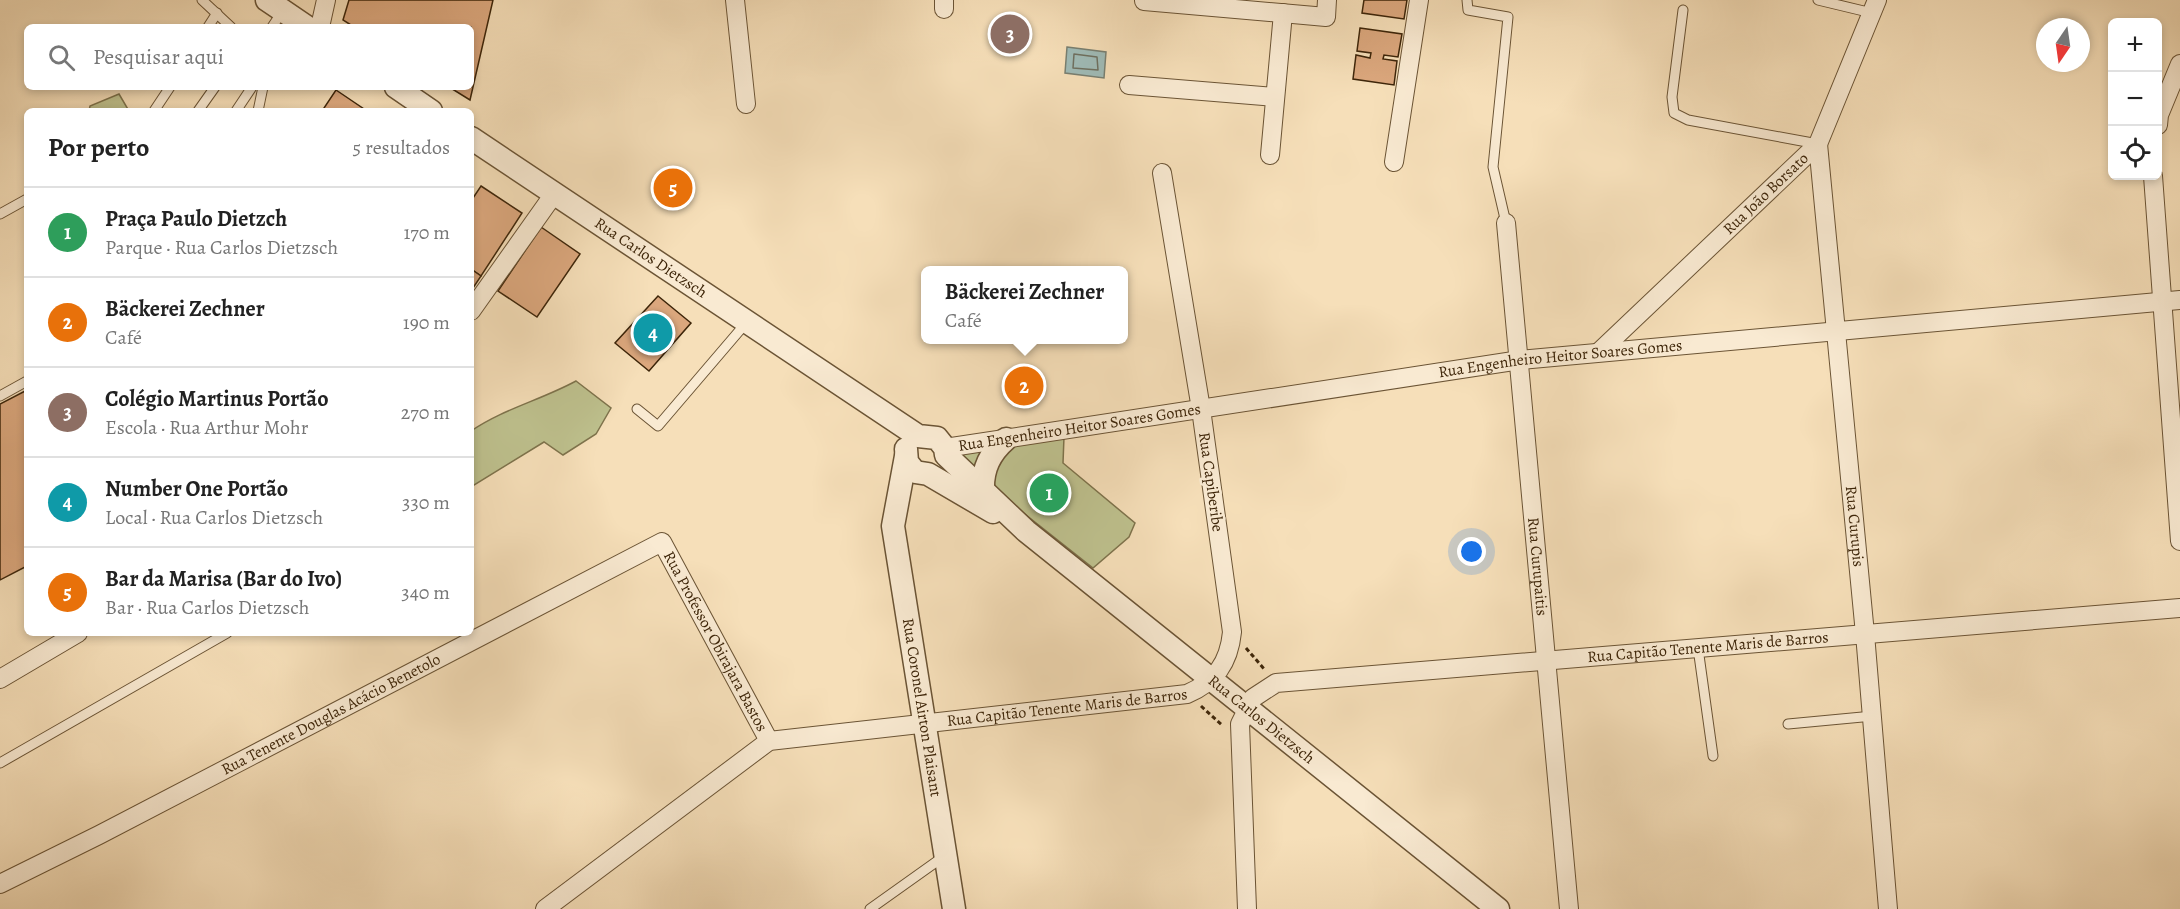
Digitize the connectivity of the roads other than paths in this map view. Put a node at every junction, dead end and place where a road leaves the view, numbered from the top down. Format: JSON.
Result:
{"nodes":[{"id":1,"x":202,"y":0,"type":"edge"},
{"id":2,"x":326,"y":0,"type":"edge"},
{"id":3,"x":735,"y":0,"type":"edge"},
{"id":4,"x":1327,"y":0,"type":"edge"},
{"id":5,"x":1419,"y":0,"type":"edge"},
{"id":6,"x":1467,"y":0,"type":"edge"},
{"id":7,"x":1818,"y":0,"type":"edge"},
{"id":8,"x":1144,"y":1,"type":"edge"},
{"id":9,"x":1875,"y":6,"type":"edge"},
{"id":10,"x":1683,"y":10,"type":"dead end"},
{"id":11,"x":274,"y":12,"type":"edge"},
{"id":12,"x":217,"y":13,"type":"junction"},
{"id":13,"x":1283,"y":13,"type":"junction"},
{"id":14,"x":210,"y":24,"type":"edge"},
{"id":15,"x":228,"y":24,"type":"edge"},
{"id":16,"x":300,"y":24,"type":"edge"},
{"id":17,"x":321,"y":24,"type":"edge"},
{"id":18,"x":2180,"y":64,"type":"edge"},
{"id":19,"x":1129,"y":85,"type":"dead end"},
{"id":20,"x":168,"y":90,"type":"edge"},
{"id":21,"x":213,"y":90,"type":"edge"},
{"id":22,"x":250,"y":90,"type":"edge"},
{"id":23,"x":262,"y":90,"type":"edge"},
{"id":24,"x":400,"y":90,"type":"edge"},
{"id":25,"x":1275,"y":98,"type":"junction"},
{"id":26,"x":746,"y":104,"type":"dead end"},
{"id":27,"x":2162,"y":105,"type":"edge"},
{"id":28,"x":156,"y":108,"type":"edge"},
{"id":29,"x":200,"y":108,"type":"edge"},
{"id":30,"x":238,"y":108,"type":"edge"},
{"id":31,"x":259,"y":108,"type":"edge"},
{"id":32,"x":427,"y":108,"type":"edge"},
{"id":33,"x":474,"y":140,"type":"edge"},
{"id":34,"x":1818,"y":144,"type":"junction"},
{"id":35,"x":1270,"y":155,"type":"dead end"},
{"id":36,"x":1394,"y":162,"type":"dead end"},
{"id":37,"x":1162,"y":173,"type":"dead end"},
{"id":38,"x":2154,"y":180,"type":"edge"},
{"id":39,"x":554,"y":194,"type":"junction"},
{"id":40,"x":24,"y":201,"type":"edge"},
{"id":41,"x":0,"y":214,"type":"edge"},
{"id":42,"x":1506,"y":223,"type":"joint"},
{"id":43,"x":2172,"y":301,"type":"edge"},
{"id":44,"x":474,"y":307,"type":"edge"},
{"id":45,"x":747,"y":321,"type":"junction"},
{"id":46,"x":1835,"y":331,"type":"junction"},
{"id":47,"x":1599,"y":352,"type":"junction"},
{"id":48,"x":1520,"y":360,"type":"junction"},
{"id":49,"x":24,"y":383,"type":"edge"},
{"id":50,"x":0,"y":396,"type":"edge"},
{"id":51,"x":637,"y":409,"type":"dead end"},
{"id":52,"x":1201,"y":409,"type":"junction"},
{"id":53,"x":1006,"y":439,"type":"junction"},
{"id":54,"x":910,"y":447,"type":"junction"},
{"id":55,"x":945,"y":452,"type":"junction"},
{"id":56,"x":928,"y":474,"type":"junction"},
{"id":57,"x":983,"y":490,"type":"junction"},
{"id":58,"x":896,"y":507,"type":"junction"},
{"id":59,"x":1026,"y":531,"type":"junction"},
{"id":60,"x":2180,"y":541,"type":"edge"},
{"id":61,"x":662,"y":542,"type":"joint"},
{"id":62,"x":2180,"y":608,"type":"edge"},
{"id":63,"x":1865,"y":634,"type":"junction"},
{"id":64,"x":73,"y":636,"type":"edge"},
{"id":65,"x":222,"y":636,"type":"edge"},
{"id":66,"x":1698,"y":648,"type":"junction"},
{"id":67,"x":1548,"y":661,"type":"junction"},
{"id":68,"x":0,"y":679,"type":"edge"},
{"id":69,"x":1212,"y":679,"type":"junction"},
{"id":70,"x":1246,"y":707,"type":"junction"},
{"id":71,"x":1873,"y":716,"type":"junction"},
{"id":72,"x":924,"y":723,"type":"junction"},
{"id":73,"x":1788,"y":724,"type":"dead end"},
{"id":74,"x":769,"y":741,"type":"junction"},
{"id":75,"x":1713,"y":756,"type":"dead end"},
{"id":76,"x":0,"y":763,"type":"edge"},
{"id":77,"x":945,"y":856,"type":"junction"},
{"id":78,"x":0,"y":884,"type":"edge"},
{"id":79,"x":545,"y":909,"type":"edge"},
{"id":80,"x":870,"y":909,"type":"edge"},
{"id":81,"x":954,"y":909,"type":"edge"},
{"id":82,"x":1247,"y":909,"type":"edge"},
{"id":83,"x":1498,"y":909,"type":"edge"},
{"id":84,"x":1569,"y":909,"type":"edge"},
{"id":85,"x":1888,"y":909,"type":"edge"}],
"edges":[{"from":1,"to":12,"type":"lane"},
{"from":2,"to":17,"type":"street"},
{"from":3,"to":26,"type":"street"},
{"from":4,"to":13,"type":"street"},
{"from":5,"to":36,"type":"street"},
{"from":6,"to":42,"type":"lane"},
{"from":7,"to":9,"type":"lane"},
{"from":8,"to":13,"type":"street"},
{"from":9,"to":34,"type":"street","name":"Rua João Borsato"},
{"from":10,"to":34,"type":"lane"},
{"from":11,"to":16,"type":"street"},
{"from":12,"to":14,"type":"lane"},
{"from":12,"to":15,"type":"lane"},
{"from":13,"to":25,"type":"street"},
{"from":18,"to":27,"type":"street"},
{"from":19,"to":25,"type":"street"},
{"from":20,"to":28,"type":"lane"},
{"from":21,"to":29,"type":"lane"},
{"from":22,"to":30,"type":"lane"},
{"from":23,"to":31,"type":"lane"},
{"from":24,"to":32,"type":"street"},
{"from":25,"to":35,"type":"street"},
{"from":33,"to":39,"type":"street","name":"Rua Carlos Dietzsch"},
{"from":34,"to":46,"type":"street","name":"Rua Curupis"},
{"from":34,"to":47,"type":"street","name":"Rua João Borsato"},
{"from":37,"to":52,"type":"street","name":"Rua Capiberibe"},
{"from":38,"to":43,"type":"street"},
{"from":39,"to":44,"type":"street"},
{"from":39,"to":45,"type":"street","name":"Rua Carlos Dietzsch"},
{"from":40,"to":41,"type":"lane"},
{"from":42,"to":48,"type":"street","name":"Rua Curupaitis"},
{"from":43,"to":46,"type":"street","name":"Rua Engenheiro Heitor Soares Gomes"},
{"from":43,"to":60,"type":"street"},
{"from":45,"to":51,"type":"lane"},
{"from":45,"to":54,"type":"street","name":"Rua Carlos Dietzsch"},
{"from":46,"to":47,"type":"street","name":"Rua Engenheiro Heitor Soares Gomes"},
{"from":46,"to":63,"type":"street","name":"Rua Curupis"},
{"from":47,"to":48,"type":"street","name":"Rua Engenheiro Heitor Soares Gomes"},
{"from":48,"to":52,"type":"street","name":"Rua Engenheiro Heitor Soares Gomes"},
{"from":48,"to":67,"type":"street","name":"Rua Curupaitis"},
{"from":49,"to":50,"type":"lane"},
{"from":52,"to":53,"type":"street","name":"Rua Engenheiro Heitor Soares Gomes"},
{"from":52,"to":69,"type":"street","name":"Rua Capiberibe"},
{"from":53,"to":55,"type":"street","name":"Rua Engenheiro Heitor Soares Gomes"},
{"from":53,"to":57,"type":"street"},
{"from":54,"to":55,"type":"street","name":"Rua Carlos Dietzsch"},
{"from":54,"to":56,"type":"street","name":"Rua Carlos Dietzsch"},
{"from":54,"to":58,"type":"street","name":"Rua Coronel Airton Plaisant"},
{"from":55,"to":56,"type":"street"},
{"from":55,"to":57,"type":"street","name":"Rua Carlos Dietzsch"},
{"from":56,"to":58,"type":"street"},
{"from":56,"to":59,"type":"street","name":"Rua Carlos Dietzsch"},
{"from":57,"to":59,"type":"street","name":"Rua Carlos Dietzsch"},
{"from":58,"to":72,"type":"street","name":"Rua Coronel Airton Plaisant"},
{"from":59,"to":69,"type":"street","name":"Rua Carlos Dietzsch"},
{"from":61,"to":74,"type":"street","name":"Rua Professor Obirajara Bastos"},
{"from":61,"to":78,"type":"street","name":"Rua Tenente Douglas Acácio Benetolo"},
{"from":62,"to":63,"type":"street","name":"Rua Capitão Tenente Maris de Barros"},
{"from":63,"to":66,"type":"street","name":"Rua Capitão Tenente Maris de Barros"},
{"from":63,"to":71,"type":"street","name":"Rua Curupis"},
{"from":64,"to":68,"type":"street"},
{"from":65,"to":76,"type":"lane"},
{"from":66,"to":67,"type":"street","name":"Rua Capitão Tenente Maris de Barros"},
{"from":66,"to":75,"type":"lane"},
{"from":67,"to":70,"type":"street","name":"Rua Capitão Tenente Maris de Barros"},
{"from":67,"to":84,"type":"street","name":"Rua Curupaitis"},
{"from":69,"to":70,"type":"street","name":"Rua Carlos Dietzsch"},
{"from":69,"to":72,"type":"street","name":"Rua Capitão Tenente Maris de Barros"},
{"from":70,"to":82,"type":"street"},
{"from":70,"to":83,"type":"street","name":"Rua Carlos Dietzsch"},
{"from":71,"to":73,"type":"lane"},
{"from":71,"to":85,"type":"street","name":"Rua Curupis"},
{"from":72,"to":74,"type":"street","name":"Rua Capitão Tenente Maris de Barros"},
{"from":72,"to":77,"type":"street","name":"Rua Coronel Airton Plaisant"},
{"from":74,"to":79,"type":"street"},
{"from":77,"to":80,"type":"lane"},
{"from":77,"to":81,"type":"street","name":"Rua Coronel Airton Plaisant"}]}
